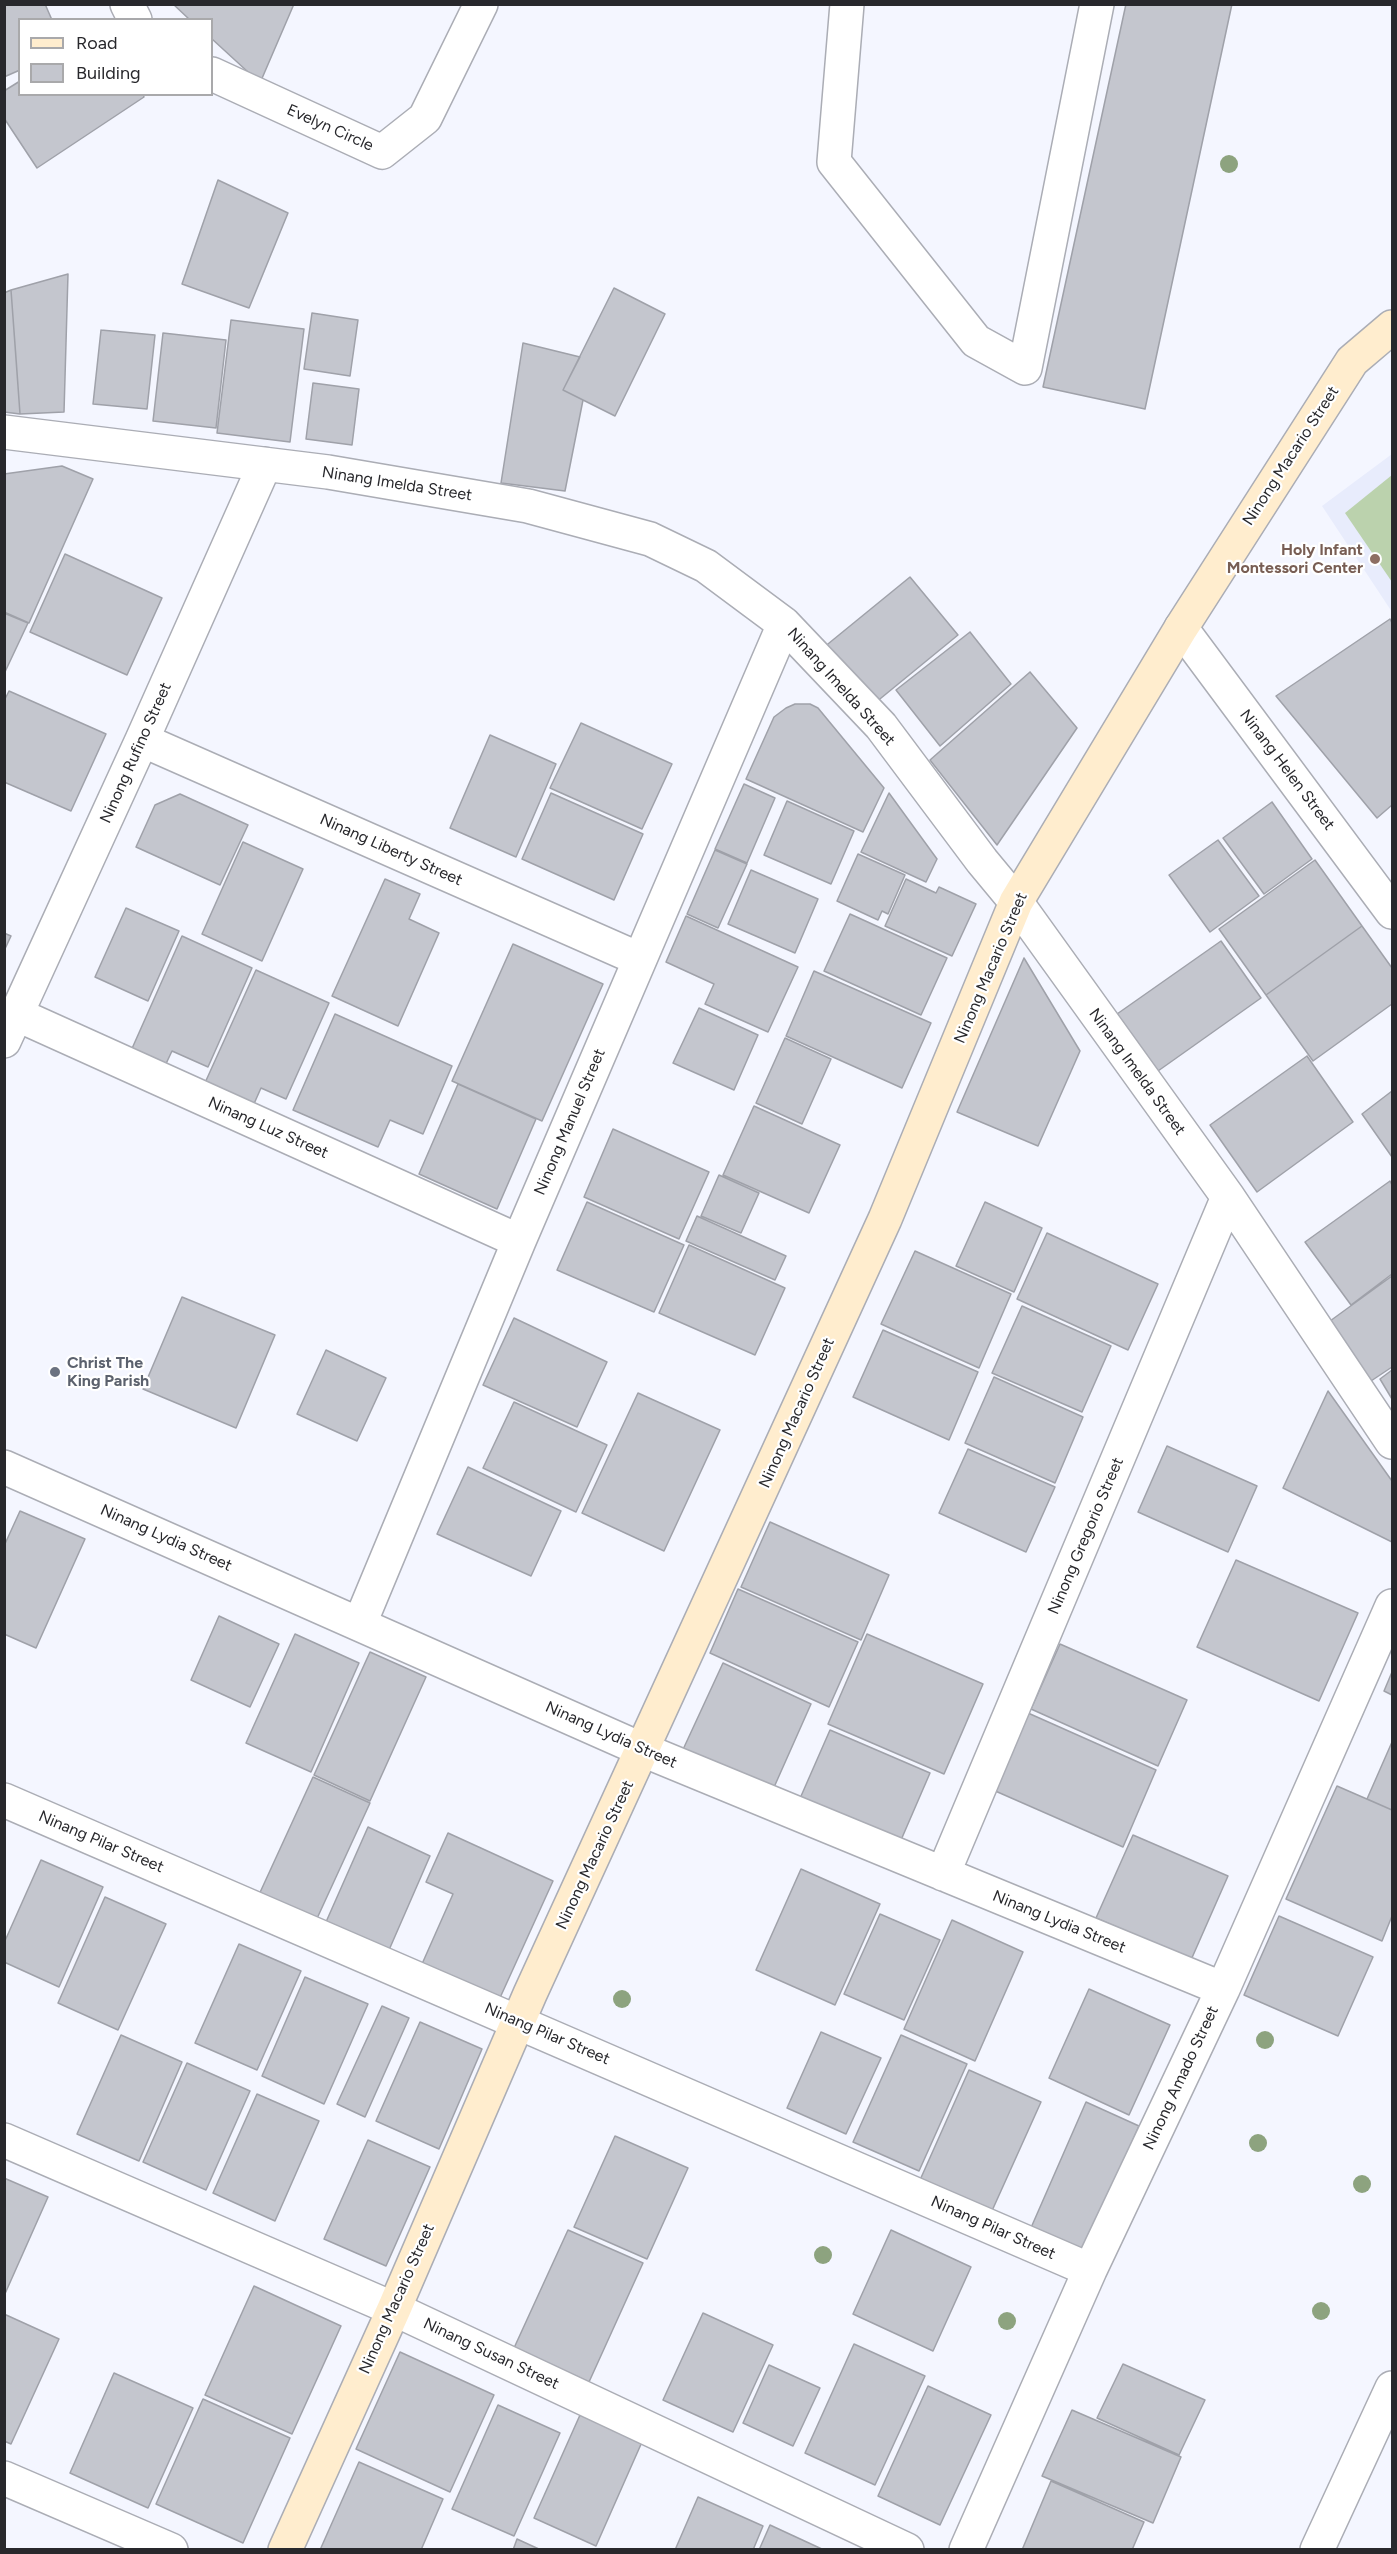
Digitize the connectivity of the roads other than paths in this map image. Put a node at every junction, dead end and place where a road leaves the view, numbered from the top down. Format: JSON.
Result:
{"nodes":[{"id":1,"x":126,"y":4,"type":"edge"},
{"id":2,"x":481,"y":4,"type":"edge"},
{"id":3,"x":847,"y":4,"type":"edge"},
{"id":4,"x":1097,"y":4,"type":"edge"},
{"id":5,"x":134,"y":18,"type":"edge"},
{"id":6,"x":213,"y":74,"type":"edge"},
{"id":7,"x":1392,"y":327,"type":"edge"},
{"id":8,"x":4,"y":432,"type":"edge"},
{"id":9,"x":265,"y":464,"type":"junction"},
{"id":10,"x":784,"y":624,"type":"junction"},
{"id":11,"x":1180,"y":628,"type":"junction"},
{"id":12,"x":142,"y":740,"type":"junction"},
{"id":13,"x":1016,"y":902,"type":"junction"},
{"id":14,"x":1392,"y":912,"type":"edge"},
{"id":15,"x":639,"y":959,"type":"junction"},
{"id":16,"x":10,"y":1028,"type":"edge"},
{"id":17,"x":1228,"y":1197,"type":"junction"},
{"id":18,"x":519,"y":1241,"type":"junction"},
{"id":19,"x":1392,"y":1442,"type":"edge"},
{"id":20,"x":4,"y":1467,"type":"edge"},
{"id":21,"x":1392,"y":1606,"type":"edge"},
{"id":22,"x":360,"y":1623,"type":"junction"},
{"id":23,"x":643,"y":1750,"type":"junction"},
{"id":24,"x":4,"y":1800,"type":"edge"},
{"id":25,"x":943,"y":1874,"type":"junction"},
{"id":26,"x":1223,"y":1989,"type":"junction"},
{"id":27,"x":518,"y":2021,"type":"junction"},
{"id":28,"x":4,"y":2140,"type":"edge"},
{"id":29,"x":1090,"y":2270,"type":"junction"},
{"id":30,"x":394,"y":2309,"type":"junction"},
{"id":31,"x":1391,"y":2392,"type":"edge"},
{"id":32,"x":4,"y":2478,"type":"edge"},
{"id":33,"x":171,"y":2550,"type":"edge"},
{"id":34,"x":285,"y":2550,"type":"edge"},
{"id":35,"x":908,"y":2550,"type":"edge"},
{"id":36,"x":966,"y":2550,"type":"edge"},
{"id":37,"x":1317,"y":2550,"type":"edge"}],
"edges":[{"from":1,"to":5,"type":"street"},
{"from":2,"to":6,"type":"street","name":"Evelyn Circle"},
{"from":3,"to":4,"type":"street"},
{"from":7,"to":11,"type":"street","name":"Ninong Macario Street"},
{"from":8,"to":9,"type":"street","name":"Ninang Imelda Street"},
{"from":9,"to":10,"type":"street","name":"Ninang Imelda Street"},
{"from":9,"to":12,"type":"street","name":"Ninong Rufino Street"},
{"from":10,"to":13,"type":"street","name":"Ninang Imelda Street"},
{"from":10,"to":15,"type":"street","name":"Ninong Manuel Street"},
{"from":11,"to":13,"type":"street","name":"Ninong Macario Street"},
{"from":11,"to":14,"type":"street","name":"Ninang Helen Street"},
{"from":12,"to":15,"type":"street","name":"Ninang Liberty Street"},
{"from":12,"to":16,"type":"street","name":"Ninong Rufino Street"},
{"from":13,"to":17,"type":"street","name":"Ninang Imelda Street"},
{"from":13,"to":23,"type":"street","name":"Ninong Macario Street"},
{"from":15,"to":18,"type":"street","name":"Ninong Manuel Street"},
{"from":16,"to":18,"type":"street","name":"Ninang Luz Street"},
{"from":17,"to":19,"type":"street","name":"Ninang Imelda Street"},
{"from":17,"to":25,"type":"street","name":"Ninong Gregorio Street"},
{"from":18,"to":22,"type":"street","name":"Ninong Manuel Street"},
{"from":20,"to":22,"type":"street","name":"Ninang Lydia Street"},
{"from":21,"to":26,"type":"street","name":"Ninong Amado Street"},
{"from":22,"to":23,"type":"street","name":"Ninang Lydia Street"},
{"from":23,"to":25,"type":"street","name":"Ninang Lydia Street"},
{"from":23,"to":27,"type":"street","name":"Ninong Macario Street"},
{"from":24,"to":27,"type":"street","name":"Ninang Pilar Street"},
{"from":25,"to":26,"type":"street","name":"Ninang Lydia Street"},
{"from":26,"to":29,"type":"street","name":"Ninong Amado Street"},
{"from":27,"to":29,"type":"street","name":"Ninang Pilar Street"},
{"from":27,"to":30,"type":"street","name":"Ninong Macario Street"},
{"from":28,"to":30,"type":"street","name":"Ninang Susan Street"},
{"from":29,"to":36,"type":"street","name":"Ninong Amado Street"},
{"from":30,"to":34,"type":"street","name":"Ninong Macario Street"},
{"from":30,"to":35,"type":"street","name":"Ninang Susan Street"},
{"from":31,"to":37,"type":"street"},
{"from":32,"to":33,"type":"street"}]}
